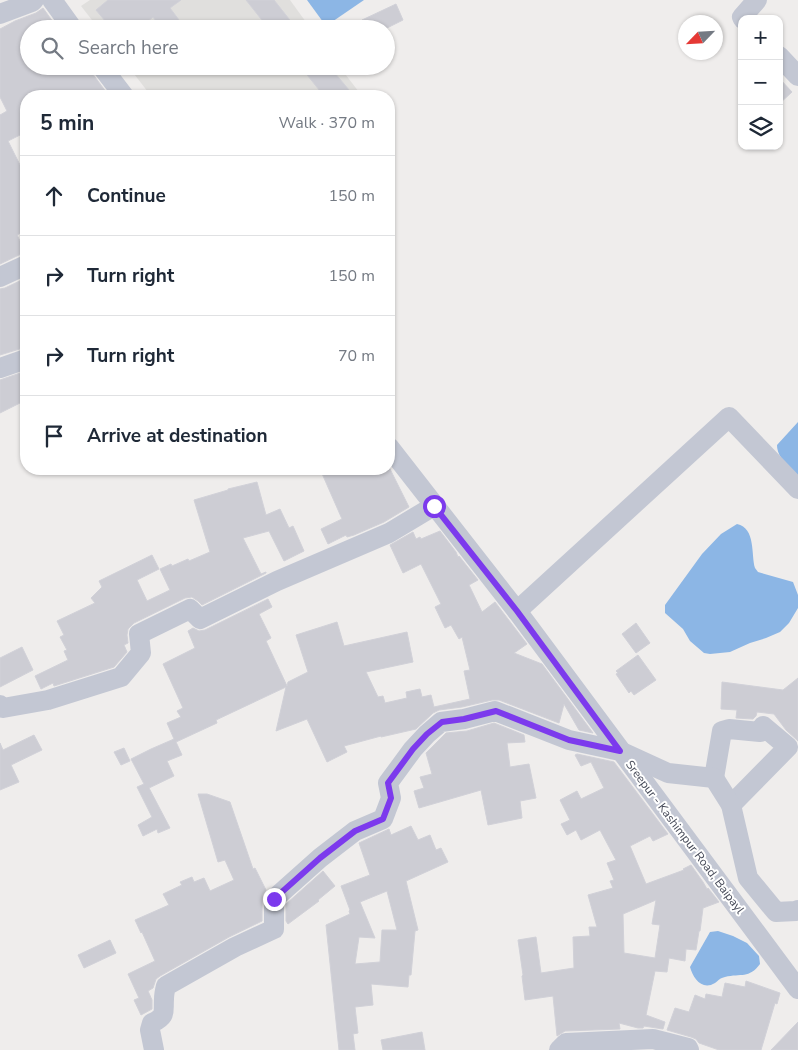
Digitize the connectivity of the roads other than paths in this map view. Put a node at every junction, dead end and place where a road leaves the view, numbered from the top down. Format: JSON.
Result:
{"nodes":[{"id":1,"x":34,"y":0,"type":"edge"},
{"id":2,"x":52,"y":0,"type":"edge"},
{"id":3,"x":757,"y":0,"type":"edge"},
{"id":4,"x":0,"y":14,"type":"edge"},
{"id":5,"x":744,"y":15,"type":"edge"},
{"id":6,"x":66,"y":20,"type":"edge"},
{"id":7,"x":783,"y":60,"type":"edge"},
{"id":8,"x":109,"y":75,"type":"edge"},
{"id":9,"x":798,"y":76,"type":"edge"},
{"id":10,"x":120,"y":90,"type":"edge"},
{"id":11,"x":20,"y":268,"type":"edge"},
{"id":12,"x":0,"y":277,"type":"edge"},
{"id":13,"x":20,"y":361,"type":"edge"},
{"id":14,"x":0,"y":368,"type":"edge"},
{"id":15,"x":395,"y":455,"type":"edge"},
{"id":16,"x":798,"y":489,"type":"edge"},
{"id":17,"x":434,"y":506,"type":"junction"},
{"id":18,"x":517,"y":611,"type":"junction"},
{"id":19,"x":0,"y":705,"type":"edge"},
{"id":20,"x":620,"y":751,"type":"junction"},
{"id":21,"x":714,"y":778,"type":"junction"},
{"id":22,"x":731,"y":805,"type":"junction"},
{"id":23,"x":798,"y":910,"type":"edge"},
{"id":24,"x":798,"y":989,"type":"edge"},
{"id":25,"x":154,"y":1050,"type":"edge"},
{"id":26,"x":559,"y":1050,"type":"edge"},
{"id":27,"x":689,"y":1050,"type":"edge"}],
"edges":[{"from":1,"to":4,"type":"street"},
{"from":2,"to":6,"type":"street"},
{"from":3,"to":5,"type":"street"},
{"from":7,"to":9,"type":"street"},
{"from":8,"to":10,"type":"street"},
{"from":11,"to":12,"type":"street"},
{"from":13,"to":14,"type":"street"},
{"from":15,"to":17,"type":"street","name":"Sreepur - Kashimpur Road, Baipayl"},
{"from":16,"to":18,"type":"street"},
{"from":17,"to":18,"type":"street","name":"Sreepur - Kashimpur Road, Baipayl"},
{"from":17,"to":19,"type":"street"},
{"from":18,"to":20,"type":"street","name":"Sreepur - Kashimpur Road, Baipayl"},
{"from":20,"to":21,"type":"street"},
{"from":20,"to":24,"type":"street","name":"Sreepur - Kashimpur Road, Baipayl"},
{"from":20,"to":25,"type":"street"},
{"from":21,"to":22,"type":"street"},
{"from":21,"to":22,"type":"street"},
{"from":22,"to":23,"type":"street"},
{"from":26,"to":27,"type":"street"}]}
